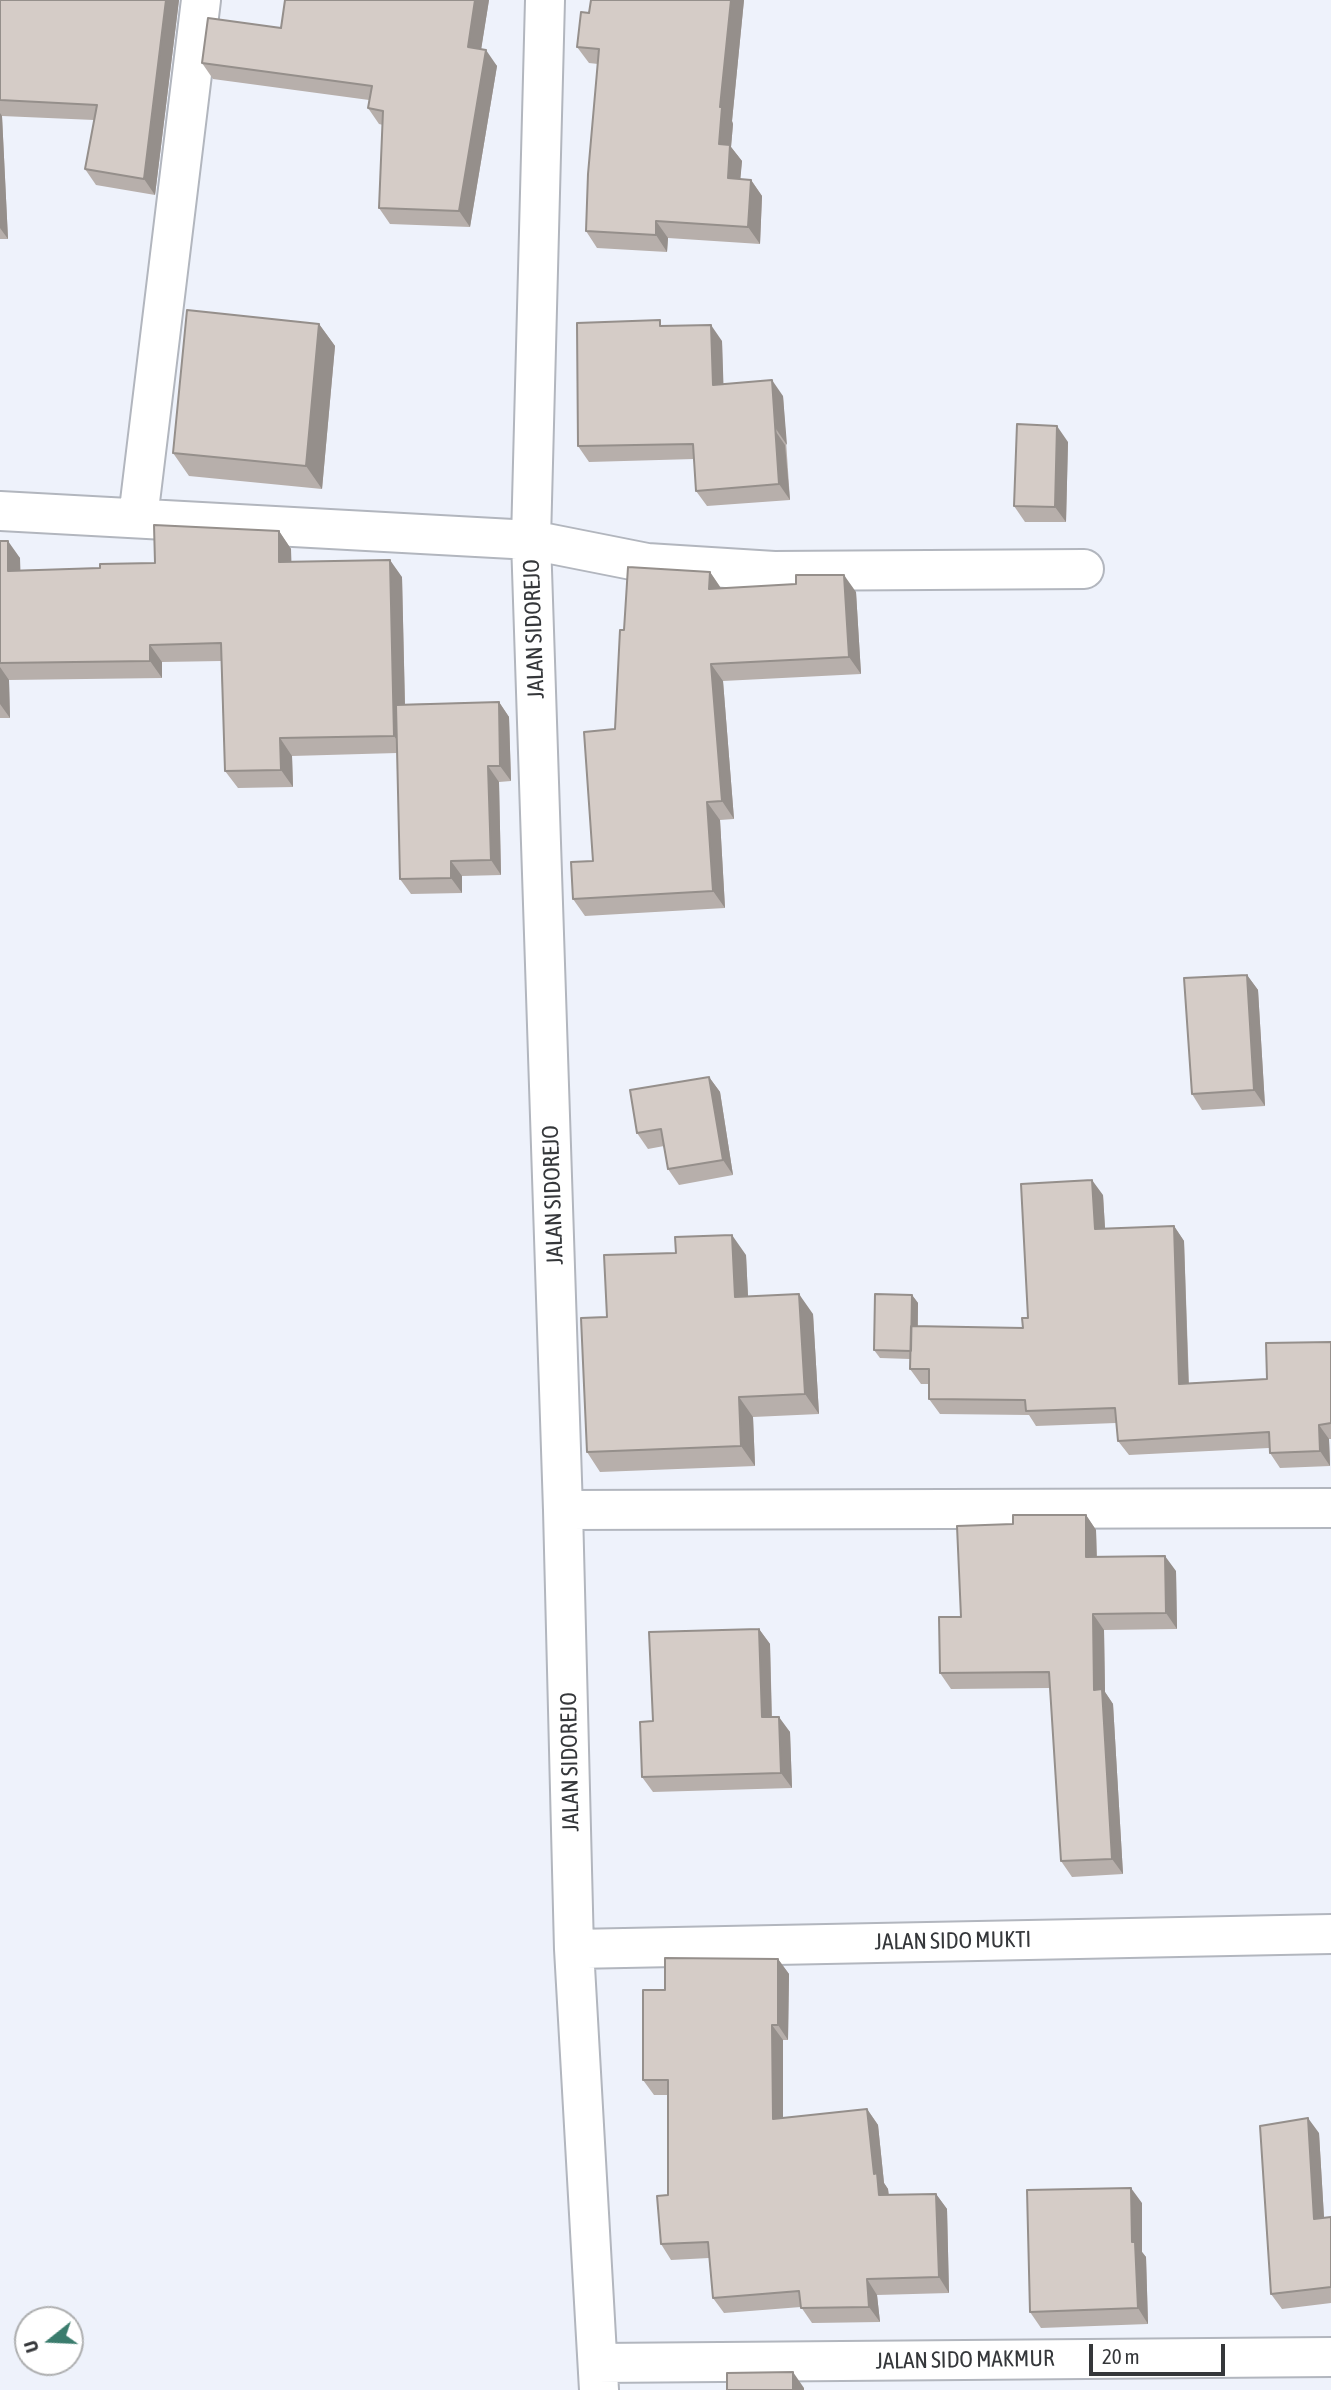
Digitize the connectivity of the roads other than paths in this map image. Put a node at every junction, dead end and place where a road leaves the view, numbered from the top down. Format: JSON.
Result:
{"nodes":[{"id":1,"x":201,"y":0,"type":"edge"},
{"id":2,"x":545,"y":0,"type":"edge"},
{"id":3,"x":0,"y":511,"type":"edge"},
{"id":4,"x":138,"y":518,"type":"junction"},
{"id":5,"x":531,"y":540,"type":"junction"},
{"id":6,"x":1084,"y":569,"type":"dead end"},
{"id":7,"x":1331,"y":1508,"type":"edge"},
{"id":8,"x":563,"y":1510,"type":"junction"},
{"id":9,"x":1331,"y":1934,"type":"edge"},
{"id":10,"x":574,"y":1949,"type":"junction"},
{"id":11,"x":1331,"y":2357,"type":"edge"},
{"id":12,"x":598,"y":2377,"type":"edge"}],
"edges":[{"from":1,"to":4,"type":"street"},
{"from":2,"to":5,"type":"street","name":"JALAN SIDOREJO"},
{"from":3,"to":4,"type":"street"},
{"from":4,"to":5,"type":"street"},
{"from":5,"to":6,"type":"street"},
{"from":5,"to":8,"type":"street","name":"JALAN SIDOREJO"},
{"from":7,"to":8,"type":"street"},
{"from":8,"to":10,"type":"street","name":"JALAN SIDOREJO"},
{"from":9,"to":10,"type":"street","name":"JALAN SIDO MUKTI"},
{"from":10,"to":12,"type":"street","name":"JALAN SIDOREJO"},
{"from":11,"to":12,"type":"street","name":"JALAN SIDO MAKMUR"}]}
